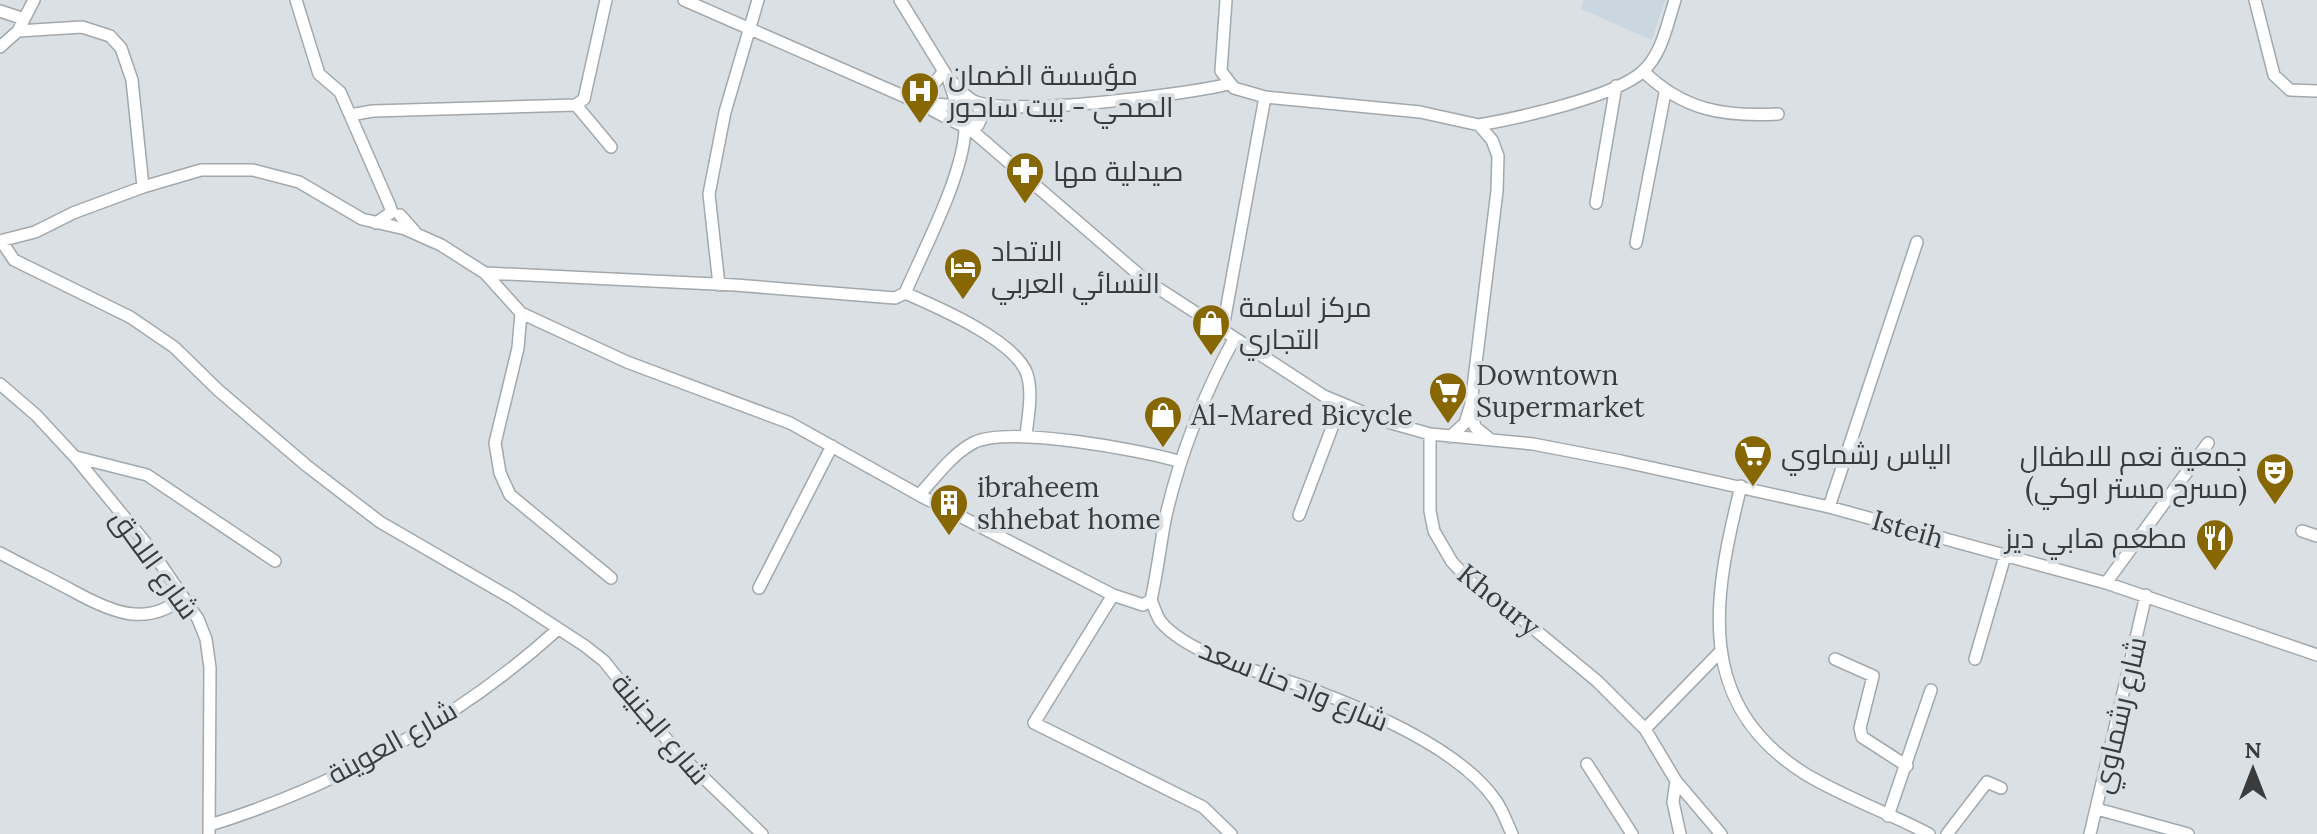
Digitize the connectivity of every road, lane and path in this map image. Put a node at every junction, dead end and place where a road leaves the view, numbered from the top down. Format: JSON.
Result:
{"nodes":[{"id":1,"x":34,"y":0,"type":"edge"},
{"id":2,"x":296,"y":0,"type":"edge"},
{"id":3,"x":606,"y":0,"type":"edge"},
{"id":4,"x":684,"y":0,"type":"edge"},
{"id":5,"x":758,"y":0,"type":"edge"},
{"id":6,"x":900,"y":0,"type":"edge"},
{"id":7,"x":1226,"y":0,"type":"edge"},
{"id":8,"x":1675,"y":0,"type":"edge"},
{"id":9,"x":2255,"y":0,"type":"edge"},
{"id":10,"x":0,"y":11,"type":"edge"},
{"id":11,"x":24,"y":19,"type":"junction"},
{"id":12,"x":747,"y":29,"type":"junction"},
{"id":13,"x":18,"y":31,"type":"junction"},
{"id":14,"x":0,"y":47,"type":"edge"},
{"id":15,"x":1643,"y":71,"type":"junction"},
{"id":16,"x":946,"y":74,"type":"junction"},
{"id":17,"x":1229,"y":84,"type":"junction"},
{"id":18,"x":1616,"y":86,"type":"junction"},
{"id":19,"x":2317,"y":91,"type":"edge"},
{"id":20,"x":1665,"y":93,"type":"junction"},
{"id":21,"x":1265,"y":97,"type":"junction"},
{"id":22,"x":912,"y":100,"type":"junction"},
{"id":23,"x":973,"y":102,"type":"junction"},
{"id":24,"x":576,"y":105,"type":"junction"},
{"id":25,"x":957,"y":106,"type":"junction"},
{"id":26,"x":1018,"y":106,"type":"junction"},
{"id":27,"x":1778,"y":114,"type":"dead end"},
{"id":28,"x":350,"y":115,"type":"junction"},
{"id":29,"x":982,"y":116,"type":"junction"},
{"id":30,"x":1479,"y":125,"type":"junction"},
{"id":31,"x":964,"y":127,"type":"junction"},
{"id":32,"x":611,"y":147,"type":"dead end"},
{"id":33,"x":143,"y":187,"type":"junction"},
{"id":34,"x":1596,"y":203,"type":"dead end"},
{"id":35,"x":394,"y":211,"type":"junction"},
{"id":36,"x":376,"y":223,"type":"junction"},
{"id":37,"x":398,"y":228,"type":"junction"},
{"id":38,"x":418,"y":235,"type":"junction"},
{"id":39,"x":1,"y":241,"type":"edge"},
{"id":40,"x":1917,"y":242,"type":"dead end"},
{"id":41,"x":1636,"y":243,"type":"dead end"},
{"id":42,"x":485,"y":273,"type":"junction"},
{"id":43,"x":719,"y":285,"type":"junction"},
{"id":44,"x":905,"y":293,"type":"junction"},
{"id":45,"x":521,"y":313,"type":"junction"},
{"id":46,"x":1222,"y":333,"type":"junction"},
{"id":47,"x":1234,"y":339,"type":"junction"},
{"id":48,"x":0,"y":384,"type":"edge"},
{"id":49,"x":1341,"y":404,"type":"junction"},
{"id":50,"x":1471,"y":404,"type":"junction"},
{"id":51,"x":1430,"y":434,"type":"junction"},
{"id":52,"x":1026,"y":435,"type":"junction"},
{"id":53,"x":1450,"y":437,"type":"junction"},
{"id":54,"x":1490,"y":439,"type":"junction"},
{"id":55,"x":2208,"y":443,"type":"dead end"},
{"id":56,"x":832,"y":446,"type":"junction"},
{"id":57,"x":75,"y":457,"type":"junction"},
{"id":58,"x":1181,"y":462,"type":"junction"},
{"id":59,"x":1741,"y":486,"type":"junction"},
{"id":60,"x":919,"y":495,"type":"junction"},
{"id":61,"x":1829,"y":507,"type":"junction"},
{"id":62,"x":1299,"y":515,"type":"dead end"},
{"id":63,"x":2302,"y":531,"type":"dead end"},
{"id":64,"x":2317,"y":536,"type":"edge"},
{"id":65,"x":0,"y":553,"type":"edge"},
{"id":66,"x":2005,"y":556,"type":"junction"},
{"id":67,"x":275,"y":561,"type":"dead end"},
{"id":68,"x":611,"y":578,"type":"dead end"},
{"id":69,"x":2106,"y":583,"type":"junction"},
{"id":70,"x":759,"y":588,"type":"dead end"},
{"id":71,"x":1113,"y":595,"type":"junction"},
{"id":72,"x":2146,"y":595,"type":"junction"},
{"id":73,"x":183,"y":597,"type":"junction"},
{"id":74,"x":1151,"y":600,"type":"junction"},
{"id":75,"x":557,"y":630,"type":"junction"},
{"id":76,"x":1719,"y":653,"type":"junction"},
{"id":77,"x":2317,"y":655,"type":"edge"},
{"id":78,"x":1835,"y":659,"type":"dead end"},
{"id":79,"x":1975,"y":659,"type":"dead end"},
{"id":80,"x":1931,"y":690,"type":"dead end"},
{"id":81,"x":1645,"y":729,"type":"junction"},
{"id":82,"x":1587,"y":764,"type":"dead end"},
{"id":83,"x":1907,"y":766,"type":"junction"},
{"id":84,"x":1676,"y":781,"type":"junction"},
{"id":85,"x":2001,"y":788,"type":"dead end"},
{"id":86,"x":2097,"y":809,"type":"junction"},
{"id":87,"x":1888,"y":816,"type":"junction"},
{"id":88,"x":210,"y":829,"type":"edge"},
{"id":89,"x":762,"y":834,"type":"edge"},
{"id":90,"x":1231,"y":834,"type":"edge"},
{"id":91,"x":1512,"y":834,"type":"edge"},
{"id":92,"x":1632,"y":834,"type":"edge"},
{"id":93,"x":1680,"y":834,"type":"edge"},
{"id":94,"x":1721,"y":834,"type":"edge"},
{"id":95,"x":1929,"y":834,"type":"edge"},
{"id":96,"x":1947,"y":834,"type":"edge"},
{"id":97,"x":2090,"y":834,"type":"edge"},
{"id":98,"x":2188,"y":834,"type":"edge"}],
"edges":[{"from":1,"to":11,"type":"street"},
{"from":2,"to":28,"type":"street"},
{"from":3,"to":24,"type":"street"},
{"from":4,"to":12,"type":"street"},
{"from":5,"to":12,"type":"street"},
{"from":6,"to":16,"type":"street"},
{"from":7,"to":17,"type":"street"},
{"from":8,"to":15,"type":"street"},
{"from":9,"to":19,"type":"street"},
{"from":10,"to":11,"type":"street"},
{"from":11,"to":13,"type":"street"},
{"from":12,"to":22,"type":"street"},
{"from":12,"to":43,"type":"street"},
{"from":13,"to":14,"type":"street"},
{"from":13,"to":33,"type":"street"},
{"from":15,"to":18,"type":"street"},
{"from":15,"to":20,"type":"street"},
{"from":16,"to":22,"type":"street"},
{"from":16,"to":23,"type":"street"},
{"from":16,"to":25,"type":"street"},
{"from":17,"to":21,"type":"street"},
{"from":17,"to":26,"type":"street"},
{"from":18,"to":30,"type":"street"},
{"from":18,"to":34,"type":"street"},
{"from":20,"to":27,"type":"street"},
{"from":20,"to":41,"type":"street"},
{"from":21,"to":30,"type":"street"},
{"from":21,"to":46,"type":"street"},
{"from":22,"to":25,"type":"street"},
{"from":22,"to":31,"type":"street","name":"Isteih"},
{"from":23,"to":25,"type":"street"},
{"from":23,"to":26,"type":"street"},
{"from":23,"to":29,"type":"street"},
{"from":24,"to":28,"type":"street"},
{"from":24,"to":32,"type":"street"},
{"from":25,"to":31,"type":"street"},
{"from":26,"to":29,"type":"street"},
{"from":28,"to":35,"type":"street"},
{"from":29,"to":31,"type":"street"},
{"from":30,"to":50,"type":"street"},
{"from":31,"to":44,"type":"street"},
{"from":31,"to":46,"type":"street","name":"Isteih"},
{"from":33,"to":36,"type":"street"},
{"from":33,"to":39,"type":"street"},
{"from":35,"to":36,"type":"street"},
{"from":35,"to":37,"type":"street"},
{"from":35,"to":38,"type":"street"},
{"from":36,"to":37,"type":"street"},
{"from":37,"to":38,"type":"street"},
{"from":38,"to":42,"type":"street"},
{"from":39,"to":75,"type":"street","name":"شارع الجنينة"},
{"from":40,"to":61,"type":"street"},
{"from":42,"to":43,"type":"street"},
{"from":42,"to":45,"type":"street"},
{"from":43,"to":44,"type":"street"},
{"from":44,"to":52,"type":"street"},
{"from":45,"to":56,"type":"street"},
{"from":45,"to":68,"type":"street"},
{"from":46,"to":47,"type":"street","name":"Isteih"},
{"from":47,"to":49,"type":"street","name":"Isteih"},
{"from":47,"to":58,"type":"street"},
{"from":48,"to":57,"type":"street","name":"شارع اللحق"},
{"from":49,"to":51,"type":"street","name":"Isteih"},
{"from":49,"to":62,"type":"street"},
{"from":50,"to":53,"type":"street"},
{"from":50,"to":54,"type":"street"},
{"from":51,"to":53,"type":"street","name":"Isteih"},
{"from":51,"to":81,"type":"street","name":"Khoury"},
{"from":52,"to":58,"type":"street"},
{"from":52,"to":60,"type":"street"},
{"from":53,"to":54,"type":"street","name":"Isteih"},
{"from":54,"to":59,"type":"street","name":"Isteih"},
{"from":55,"to":69,"type":"street"},
{"from":56,"to":60,"type":"street"},
{"from":56,"to":70,"type":"street"},
{"from":57,"to":67,"type":"street"},
{"from":57,"to":73,"type":"street","name":"شارع اللحق"},
{"from":58,"to":74,"type":"street"},
{"from":59,"to":61,"type":"street","name":"Isteih"},
{"from":59,"to":76,"type":"street"},
{"from":60,"to":71,"type":"street"},
{"from":61,"to":66,"type":"street","name":"Isteih"},
{"from":63,"to":64,"type":"street"},
{"from":65,"to":73,"type":"street"},
{"from":66,"to":69,"type":"street","name":"Isteih"},
{"from":66,"to":79,"type":"street"},
{"from":69,"to":72,"type":"street","name":"Isteih"},
{"from":71,"to":74,"type":"street"},
{"from":71,"to":90,"type":"street"},
{"from":72,"to":77,"type":"street","name":"Isteih"},
{"from":72,"to":86,"type":"street","name":"شارع رشماوي"},
{"from":73,"to":88,"type":"street","name":"شارع اللحق"},
{"from":74,"to":91,"type":"street","name":"شارع واد حنا سعد"},
{"from":75,"to":88,"type":"street","name":"شارع العوينة"},
{"from":75,"to":89,"type":"street","name":"شارع الجنينة"},
{"from":76,"to":81,"type":"street"},
{"from":76,"to":87,"type":"street"},
{"from":78,"to":83,"type":"street"},
{"from":80,"to":83,"type":"street"},
{"from":81,"to":84,"type":"street","name":"Khoury"},
{"from":82,"to":92,"type":"street"},
{"from":83,"to":87,"type":"street"},
{"from":84,"to":93,"type":"street"},
{"from":84,"to":94,"type":"street","name":"Khoury"},
{"from":85,"to":96,"type":"street"},
{"from":86,"to":97,"type":"street","name":"شارع رشماوي"},
{"from":86,"to":98,"type":"street"},
{"from":87,"to":95,"type":"street"}]}
